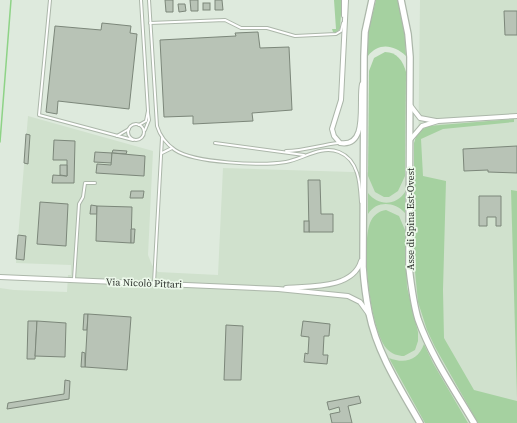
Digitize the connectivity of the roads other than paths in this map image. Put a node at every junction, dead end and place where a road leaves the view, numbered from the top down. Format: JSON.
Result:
{"nodes":[{"id":1,"x":50,"y":0,"type":"edge"},
{"id":2,"x":142,"y":0,"type":"edge"},
{"id":3,"x":149,"y":0,"type":"edge"},
{"id":4,"x":343,"y":0,"type":"edge"},
{"id":5,"x":346,"y":0,"type":"edge"},
{"id":6,"x":372,"y":0,"type":"edge"},
{"id":7,"x":401,"y":0,"type":"edge"},
{"id":8,"x":150,"y":23,"type":"junction"},
{"id":9,"x":364,"y":76,"type":"junction"},
{"id":10,"x":409,"y":102,"type":"junction"},
{"id":11,"x":148,"y":111,"type":"junction"},
{"id":12,"x":517,"y":116,"type":"edge"},
{"id":13,"x":438,"y":122,"type":"junction"},
{"id":14,"x":139,"y":125,"type":"junction"},
{"id":15,"x":130,"y":128,"type":"junction"},
{"id":16,"x":144,"y":131,"type":"junction"},
{"id":17,"x":117,"y":136,"type":"junction"},
{"id":18,"x":162,"y":138,"type":"junction"},
{"id":19,"x":133,"y":140,"type":"junction"},
{"id":20,"x":409,"y":142,"type":"junction"},
{"id":21,"x":215,"y":143,"type":"dead end"},
{"id":22,"x":340,"y":143,"type":"junction"},
{"id":23,"x":172,"y":148,"type":"junction"},
{"id":24,"x":279,"y":151,"type":"junction"},
{"id":25,"x":162,"y":153,"type":"junction"},
{"id":26,"x":307,"y":155,"type":"junction"},
{"id":27,"x":96,"y":183,"type":"dead end"},
{"id":28,"x":364,"y":235,"type":"junction"},
{"id":29,"x":363,"y":248,"type":"junction"},
{"id":30,"x":0,"y":277,"type":"edge"},
{"id":31,"x":74,"y":280,"type":"junction"},
{"id":32,"x":154,"y":283,"type":"junction"},
{"id":33,"x":278,"y":289,"type":"junction"},
{"id":34,"x":369,"y":314,"type":"junction"},
{"id":35,"x":420,"y":423,"type":"edge"},
{"id":36,"x":474,"y":423,"type":"edge"}],
"edges":[{"from":1,"to":17,"type":"lane"},
{"from":2,"to":11,"type":"lane"},
{"from":3,"to":8,"type":"lane"},
{"from":4,"to":8,"type":"lane"},
{"from":5,"to":22,"type":"street"},
{"from":6,"to":9,"type":"main road"},
{"from":7,"to":10,"type":"main road","name":"Asse di Spina Est-Ovest"},
{"from":8,"to":18,"type":"lane"},
{"from":9,"to":22,"type":"street"},
{"from":9,"to":28,"type":"main road"},
{"from":10,"to":13,"type":"street"},
{"from":10,"to":20,"type":"main road","name":"Asse di Spina Est-Ovest"},
{"from":11,"to":14,"type":"lane"},
{"from":11,"to":16,"type":"lane"},
{"from":12,"to":13,"type":"street"},
{"from":13,"to":20,"type":"street"},
{"from":14,"to":15,"type":"lane"},
{"from":14,"to":16,"type":"lane"},
{"from":15,"to":17,"type":"lane"},
{"from":15,"to":19,"type":"lane"},
{"from":16,"to":19,"type":"lane"},
{"from":17,"to":19,"type":"lane"},
{"from":18,"to":23,"type":"lane"},
{"from":18,"to":25,"type":"lane"},
{"from":20,"to":36,"type":"main road","name":"Asse di Spina Est-Ovest"},
{"from":21,"to":24,"type":"lane"},
{"from":22,"to":24,"type":"lane"},
{"from":23,"to":25,"type":"lane"},
{"from":23,"to":26,"type":"lane"},
{"from":24,"to":26,"type":"lane"},
{"from":25,"to":32,"type":"lane"},
{"from":26,"to":28,"type":"lane"},
{"from":27,"to":31,"type":"lane"},
{"from":28,"to":29,"type":"main road"},
{"from":29,"to":33,"type":"street"},
{"from":29,"to":34,"type":"main road"},
{"from":30,"to":31,"type":"street","name":"Via Nicolò Pittari"},
{"from":31,"to":32,"type":"street","name":"Via Nicolò Pittari"},
{"from":32,"to":33,"type":"street","name":"Via Nicolò Pittari"},
{"from":33,"to":34,"type":"street"},
{"from":34,"to":35,"type":"main road"}]}
